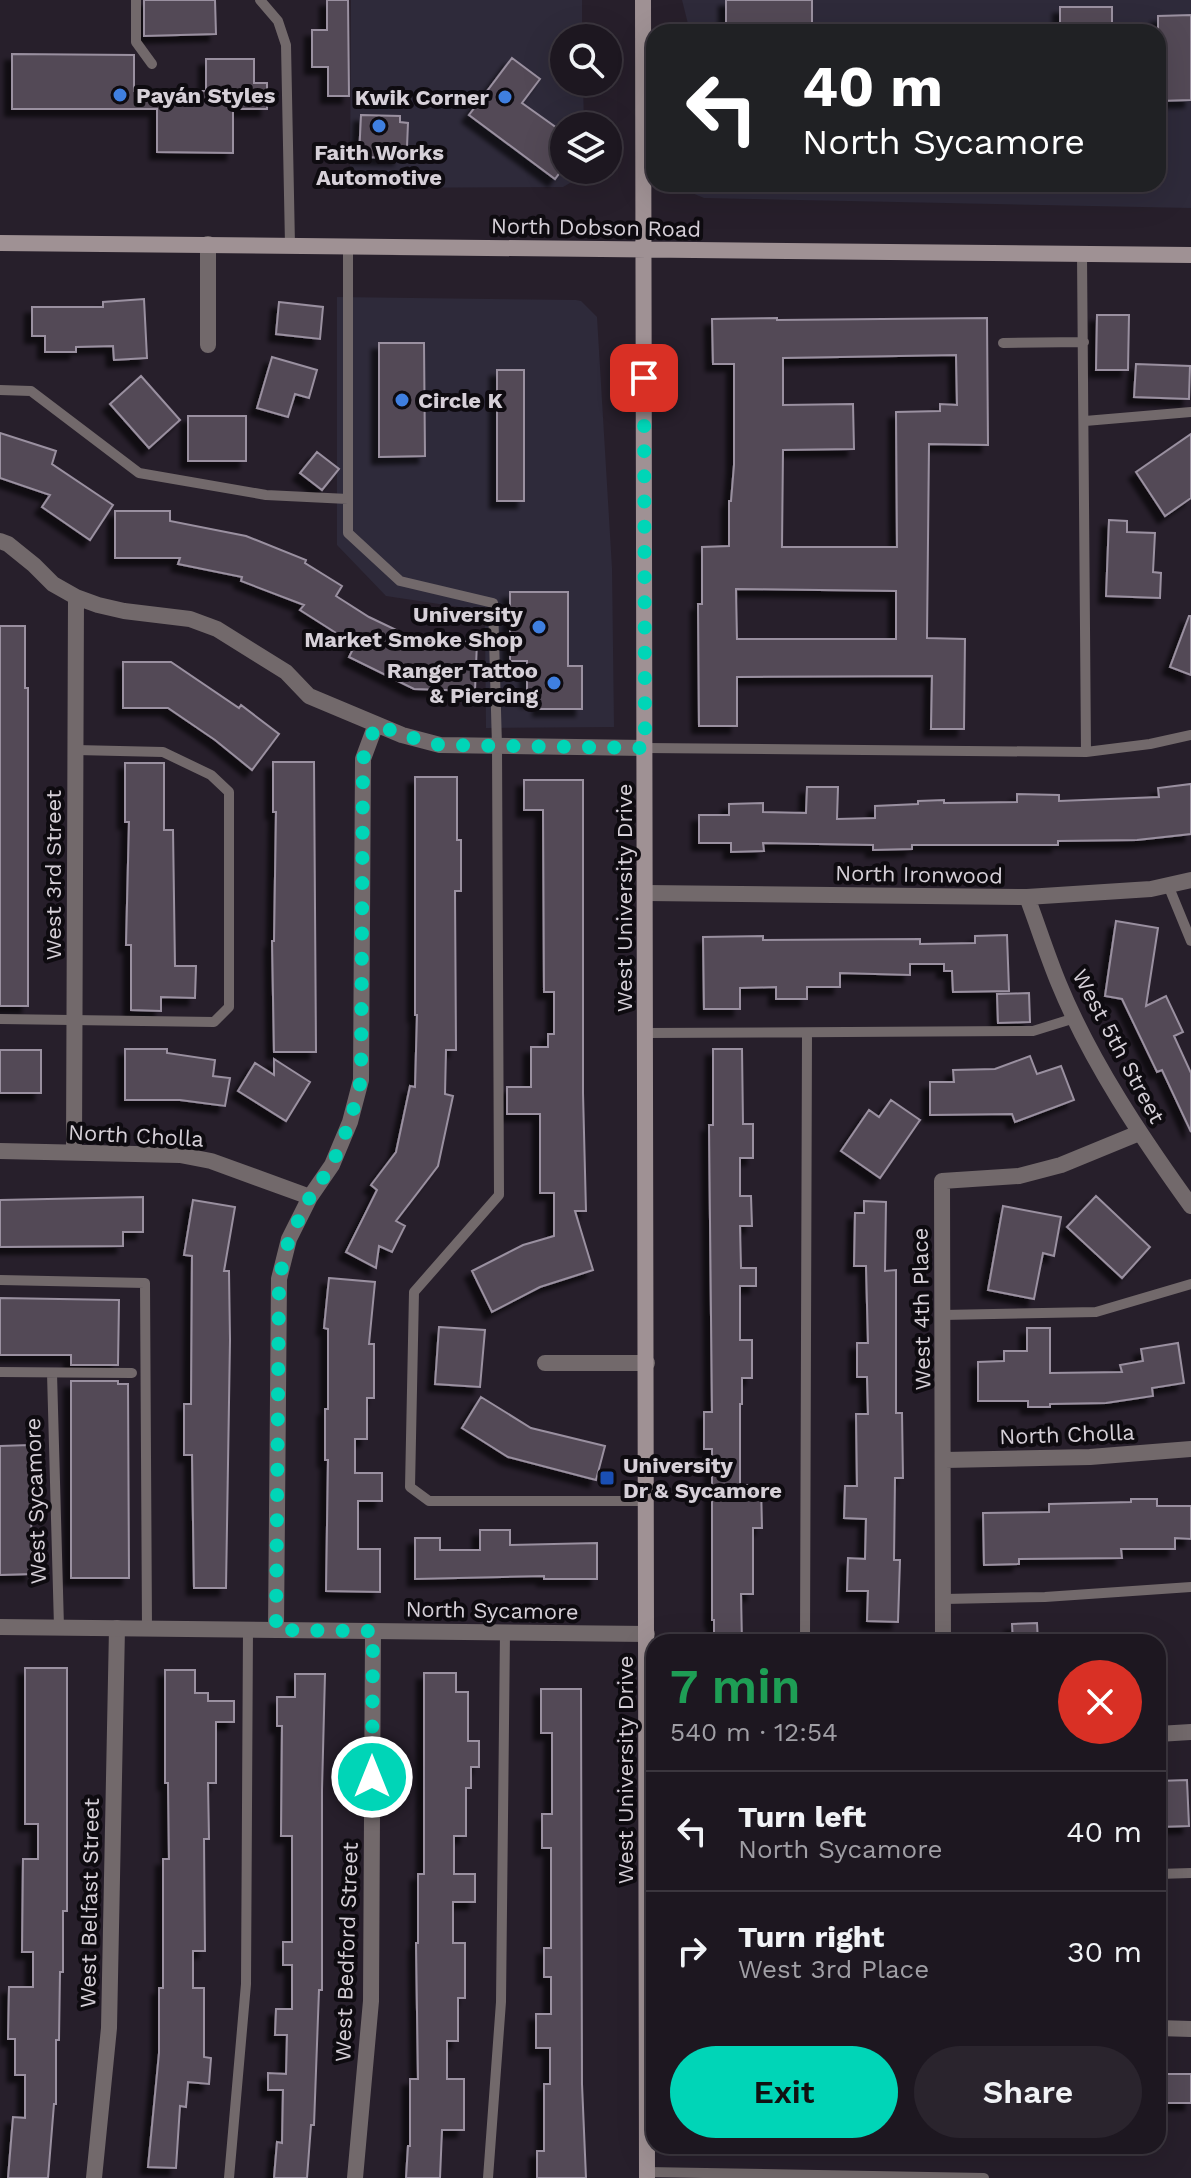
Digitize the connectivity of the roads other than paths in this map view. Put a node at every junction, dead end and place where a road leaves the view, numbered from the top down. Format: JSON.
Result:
{"nodes":[{"id":1,"x":136,"y":0,"type":"edge"},
{"id":2,"x":260,"y":0,"type":"edge"},
{"id":3,"x":643,"y":0,"type":"edge"},
{"id":4,"x":152,"y":64,"type":"dead end"},
{"id":5,"x":0,"y":243,"type":"edge"},
{"id":6,"x":208,"y":244,"type":"junction"},
{"id":7,"x":290,"y":245,"type":"junction"},
{"id":8,"x":348,"y":245,"type":"junction"},
{"id":9,"x":644,"y":250,"type":"junction"},
{"id":10,"x":1082,"y":255,"type":"junction"},
{"id":11,"x":1191,"y":255,"type":"edge"},
{"id":12,"x":1084,"y":342,"type":"junction"},
{"id":13,"x":1003,"y":343,"type":"dead end"},
{"id":14,"x":208,"y":345,"type":"dead end"},
{"id":15,"x":0,"y":390,"type":"edge"},
{"id":16,"x":1191,"y":412,"type":"edge"},
{"id":17,"x":1085,"y":421,"type":"junction"},
{"id":18,"x":348,"y":499,"type":"junction"},
{"id":19,"x":0,"y":541,"type":"edge"},
{"id":20,"x":76,"y":597,"type":"junction"},
{"id":21,"x":376,"y":724,"type":"junction"},
{"id":22,"x":1191,"y":735,"type":"edge"},
{"id":23,"x":497,"y":746,"type":"junction"},
{"id":24,"x":645,"y":748,"type":"junction"},
{"id":25,"x":76,"y":750,"type":"junction"},
{"id":26,"x":1086,"y":752,"type":"junction"},
{"id":27,"x":1191,"y":880,"type":"edge"},
{"id":28,"x":1168,"y":885,"type":"junction"},
{"id":29,"x":646,"y":893,"type":"junction"},
{"id":30,"x":1027,"y":897,"type":"junction"},
{"id":31,"x":1191,"y":941,"type":"edge"},
{"id":32,"x":1075,"y":1018,"type":"junction"},
{"id":33,"x":0,"y":1019,"type":"edge"},
{"id":34,"x":74,"y":1020,"type":"junction"},
{"id":35,"x":646,"y":1033,"type":"junction"},
{"id":36,"x":807,"y":1033,"type":"junction"},
{"id":37,"x":1139,"y":1133,"type":"junction"},
{"id":38,"x":0,"y":1151,"type":"edge"},
{"id":39,"x":74,"y":1152,"type":"junction"},
{"id":40,"x":310,"y":1197,"type":"junction"},
{"id":41,"x":1191,"y":1206,"type":"edge"},
{"id":42,"x":0,"y":1280,"type":"edge"},
{"id":43,"x":1191,"y":1284,"type":"edge"},
{"id":44,"x":943,"y":1315,"type":"junction"},
{"id":45,"x":545,"y":1363,"type":"dead end"},
{"id":46,"x":647,"y":1363,"type":"junction"},
{"id":47,"x":0,"y":1372,"type":"edge"},
{"id":48,"x":52,"y":1373,"type":"junction"},
{"id":49,"x":132,"y":1373,"type":"dead end"},
{"id":50,"x":1191,"y":1449,"type":"edge"},
{"id":51,"x":945,"y":1460,"type":"junction"},
{"id":52,"x":647,"y":1501,"type":"junction"},
{"id":53,"x":1191,"y":1587,"type":"edge"},
{"id":54,"x":944,"y":1599,"type":"junction"},
{"id":55,"x":0,"y":1627,"type":"edge"},
{"id":56,"x":59,"y":1627,"type":"junction"},
{"id":57,"x":117,"y":1628,"type":"junction"},
{"id":58,"x":147,"y":1628,"type":"junction"},
{"id":59,"x":248,"y":1629,"type":"junction"},
{"id":60,"x":276,"y":1630,"type":"junction"},
{"id":61,"x":373,"y":1631,"type":"junction"},
{"id":62,"x":505,"y":1632,"type":"junction"},
{"id":63,"x":647,"y":1634,"type":"joint"},
{"id":64,"x":805,"y":1634,"type":"edge"},
{"id":65,"x":943,"y":1634,"type":"edge"},
{"id":66,"x":1191,"y":1732,"type":"edge"},
{"id":67,"x":1166,"y":1734,"type":"edge"},
{"id":68,"x":1191,"y":1873,"type":"edge"},
{"id":69,"x":1166,"y":1874,"type":"edge"},
{"id":70,"x":1166,"y":2028,"type":"edge"},
{"id":71,"x":1191,"y":2029,"type":"edge"},
{"id":72,"x":647,"y":2154,"type":"edge"},
{"id":73,"x":647,"y":2175,"type":"edge"},
{"id":74,"x":94,"y":2178,"type":"edge"},
{"id":75,"x":229,"y":2178,"type":"edge"},
{"id":76,"x":355,"y":2178,"type":"edge"},
{"id":77,"x":488,"y":2178,"type":"edge"},
{"id":78,"x":984,"y":2178,"type":"edge"}],
"edges":[{"from":1,"to":4,"type":"lane"},
{"from":2,"to":7,"type":"lane"},
{"from":3,"to":9,"type":"main road","name":"West University Drive"},
{"from":5,"to":6,"type":"main road","name":"North Dobson Road"},
{"from":6,"to":7,"type":"main road","name":"North Dobson Road"},
{"from":6,"to":14,"type":"street"},
{"from":7,"to":8,"type":"main road","name":"North Dobson Road"},
{"from":8,"to":9,"type":"main road","name":"North Dobson Road"},
{"from":8,"to":18,"type":"lane"},
{"from":9,"to":10,"type":"main road","name":"North Dobson Road"},
{"from":9,"to":24,"type":"main road","name":"West University Drive"},
{"from":10,"to":11,"type":"main road","name":"North Dobson Road"},
{"from":10,"to":12,"type":"lane"},
{"from":12,"to":13,"type":"lane"},
{"from":12,"to":17,"type":"lane"},
{"from":15,"to":18,"type":"lane"},
{"from":16,"to":17,"type":"lane"},
{"from":17,"to":26,"type":"lane"},
{"from":18,"to":23,"type":"lane"},
{"from":19,"to":20,"type":"street"},
{"from":20,"to":21,"type":"street"},
{"from":20,"to":25,"type":"street","name":"West 3rd Street"},
{"from":21,"to":23,"type":"street"},
{"from":21,"to":40,"type":"street"},
{"from":22,"to":26,"type":"lane"},
{"from":23,"to":24,"type":"street"},
{"from":23,"to":52,"type":"lane"},
{"from":24,"to":26,"type":"lane"},
{"from":24,"to":29,"type":"main road","name":"West University Drive"},
{"from":25,"to":34,"type":"street","name":"West 3rd Street"},
{"from":25,"to":34,"type":"lane"},
{"from":27,"to":28,"type":"street","name":"North Ironwood"},
{"from":28,"to":30,"type":"street","name":"North Ironwood"},
{"from":28,"to":31,"type":"lane"},
{"from":29,"to":30,"type":"street","name":"North Ironwood"},
{"from":29,"to":35,"type":"main road","name":"West University Drive"},
{"from":30,"to":32,"type":"street","name":"West 5th Street"},
{"from":32,"to":36,"type":"lane"},
{"from":32,"to":37,"type":"street","name":"West 5th Street"},
{"from":33,"to":34,"type":"lane"},
{"from":34,"to":39,"type":"street","name":"West 3rd Street"},
{"from":35,"to":36,"type":"lane"},
{"from":35,"to":46,"type":"main road","name":"West University Drive"},
{"from":36,"to":64,"type":"lane"},
{"from":37,"to":41,"type":"street","name":"West 5th Street"},
{"from":37,"to":44,"type":"street","name":"West 4th Place"},
{"from":38,"to":39,"type":"street","name":"North Cholla"},
{"from":39,"to":40,"type":"street","name":"North Cholla"},
{"from":40,"to":60,"type":"street"},
{"from":42,"to":58,"type":"lane"},
{"from":43,"to":44,"type":"lane"},
{"from":44,"to":51,"type":"street","name":"West 4th Place"},
{"from":45,"to":46,"type":"street"},
{"from":46,"to":52,"type":"main road","name":"West University Drive"},
{"from":47,"to":48,"type":"lane"},
{"from":48,"to":49,"type":"lane"},
{"from":48,"to":56,"type":"lane","name":"West Sycamore"},
{"from":50,"to":51,"type":"street","name":"North Cholla"},
{"from":51,"to":54,"type":"street","name":"West 4th Place"},
{"from":52,"to":63,"type":"main road","name":"West University Drive"},
{"from":53,"to":54,"type":"lane"},
{"from":54,"to":65,"type":"street","name":"West 4th Place"},
{"from":55,"to":56,"type":"street","name":"North Sycamore"},
{"from":56,"to":57,"type":"street","name":"North Sycamore"},
{"from":57,"to":58,"type":"street","name":"North Sycamore"},
{"from":57,"to":74,"type":"street","name":"West Belfast Street"},
{"from":58,"to":59,"type":"street","name":"North Sycamore"},
{"from":59,"to":60,"type":"street","name":"North Sycamore"},
{"from":59,"to":75,"type":"lane"},
{"from":60,"to":61,"type":"street","name":"North Sycamore"},
{"from":61,"to":62,"type":"street","name":"North Sycamore"},
{"from":61,"to":76,"type":"street","name":"West Bedford Street"},
{"from":62,"to":63,"type":"street","name":"North Sycamore"},
{"from":62,"to":77,"type":"lane"},
{"from":66,"to":67,"type":"street"},
{"from":68,"to":69,"type":"lane"},
{"from":70,"to":71,"type":"street"},
{"from":72,"to":73,"type":"main road","name":"West University Drive"},
{"from":73,"to":78,"type":"lane"}]}
